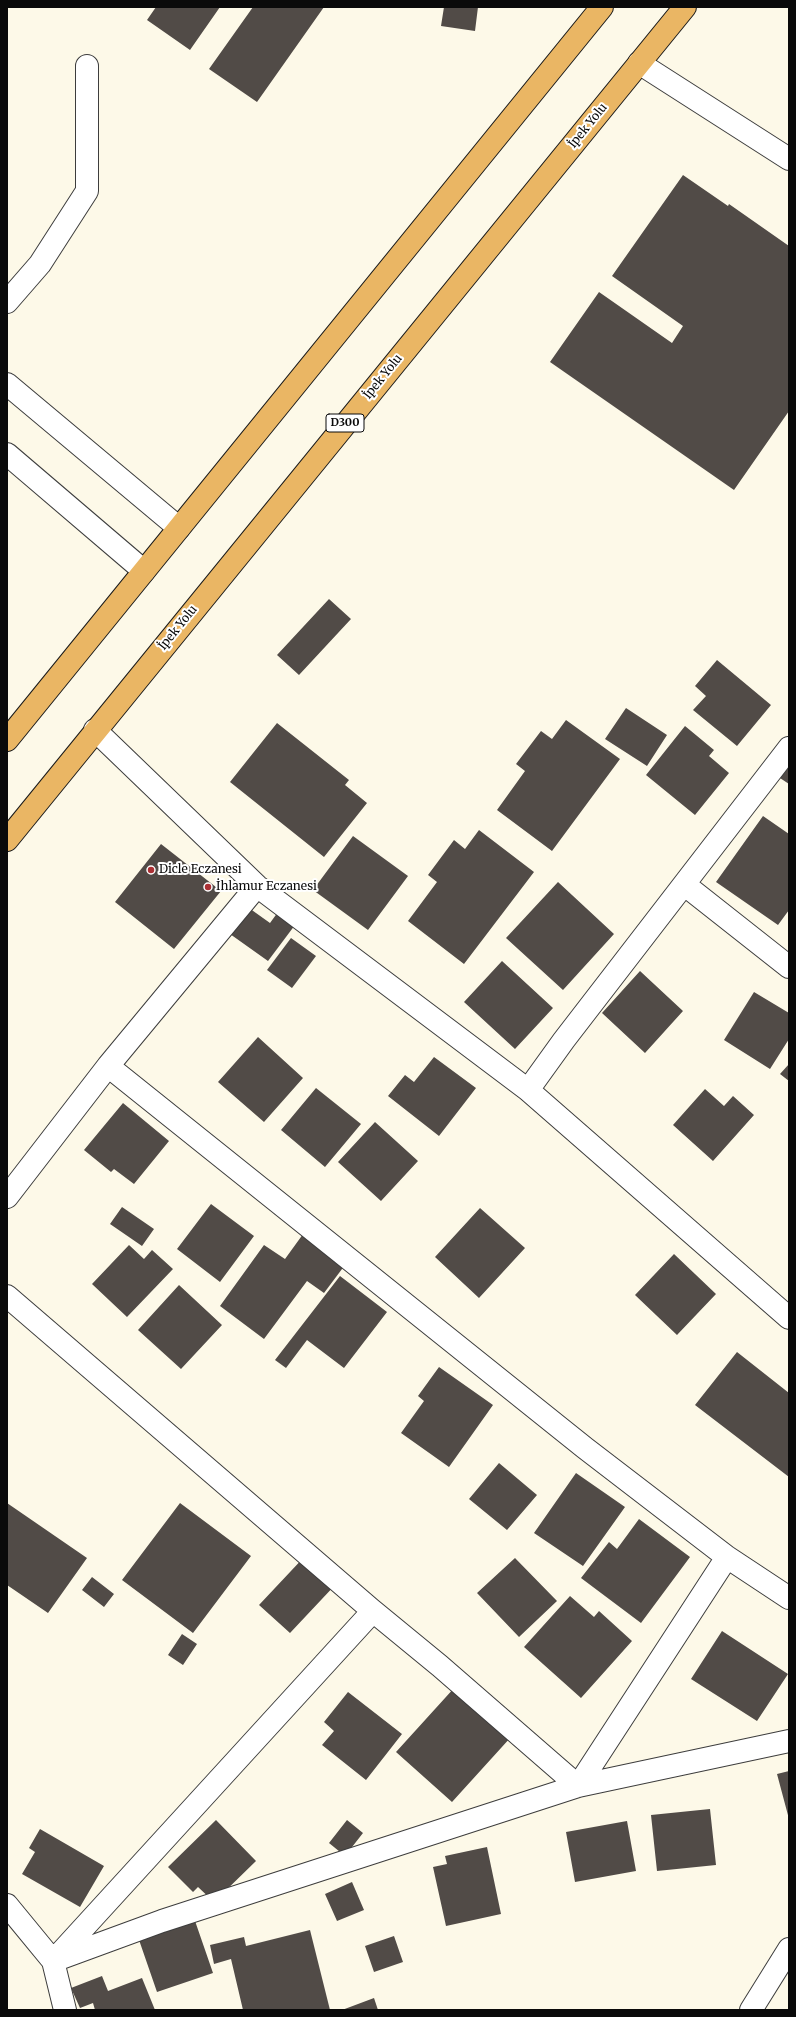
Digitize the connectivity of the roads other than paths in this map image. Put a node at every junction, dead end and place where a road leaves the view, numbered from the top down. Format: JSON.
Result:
{"nodes":[{"id":1,"x":602,"y":7,"type":"edge"},
{"id":2,"x":684,"y":7,"type":"edge"},
{"id":3,"x":639,"y":63,"type":"junction"},
{"id":4,"x":87,"y":66,"type":"dead end"},
{"id":5,"x":789,"y":159,"type":"edge"},
{"id":6,"x":7,"y":302,"type":"edge"},
{"id":7,"x":7,"y":384,"type":"edge"},
{"id":8,"x":7,"y":454,"type":"edge"},
{"id":9,"x":180,"y":528,"type":"junction"},
{"id":10,"x":144,"y":571,"type":"junction"},
{"id":11,"x":94,"y":730,"type":"junction"},
{"id":12,"x":7,"y":740,"type":"edge"},
{"id":13,"x":789,"y":748,"type":"edge"},
{"id":14,"x":7,"y":840,"type":"edge"},
{"id":15,"x":685,"y":885,"type":"junction"},
{"id":16,"x":257,"y":886,"type":"junction"},
{"id":17,"x":789,"y":967,"type":"edge"},
{"id":18,"x":108,"y":1066,"type":"junction"},
{"id":19,"x":528,"y":1090,"type":"junction"},
{"id":20,"x":7,"y":1197,"type":"edge"},
{"id":21,"x":7,"y":1296,"type":"edge"},
{"id":22,"x":789,"y":1318,"type":"edge"},
{"id":23,"x":728,"y":1557,"type":"junction"},
{"id":24,"x":789,"y":1598,"type":"edge"},
{"id":25,"x":373,"y":1611,"type":"junction"},
{"id":26,"x":789,"y":1741,"type":"edge"},
{"id":27,"x":578,"y":1786,"type":"junction"},
{"id":28,"x":7,"y":1905,"type":"edge"},
{"id":29,"x":789,"y":1949,"type":"edge"},
{"id":30,"x":53,"y":1961,"type":"junction"},
{"id":31,"x":65,"y":2010,"type":"edge"},
{"id":32,"x":751,"y":2010,"type":"edge"}],
"edges":[{"from":1,"to":9,"type":"highway"},
{"from":2,"to":3,"type":"highway","name":"İpek Yolu","number":"D300"},
{"from":3,"to":5,"type":"street"},
{"from":3,"to":11,"type":"highway","name":"İpek Yolu","number":"D300"},
{"from":4,"to":6,"type":"street"},
{"from":7,"to":9,"type":"street"},
{"from":8,"to":10,"type":"street"},
{"from":9,"to":10,"type":"highway"},
{"from":10,"to":12,"type":"highway"},
{"from":11,"to":14,"type":"highway","name":"İpek Yolu","number":"D300"},
{"from":11,"to":16,"type":"street"},
{"from":13,"to":15,"type":"street"},
{"from":15,"to":17,"type":"street"},
{"from":15,"to":19,"type":"street"},
{"from":16,"to":18,"type":"street"},
{"from":16,"to":19,"type":"street"},
{"from":18,"to":20,"type":"street"},
{"from":18,"to":23,"type":"street"},
{"from":19,"to":22,"type":"street"},
{"from":21,"to":25,"type":"street"},
{"from":23,"to":24,"type":"street"},
{"from":23,"to":27,"type":"street"},
{"from":25,"to":27,"type":"street"},
{"from":25,"to":30,"type":"street"},
{"from":26,"to":27,"type":"street"},
{"from":27,"to":30,"type":"street"},
{"from":28,"to":30,"type":"street"},
{"from":29,"to":32,"type":"street"},
{"from":30,"to":31,"type":"street"}]}
